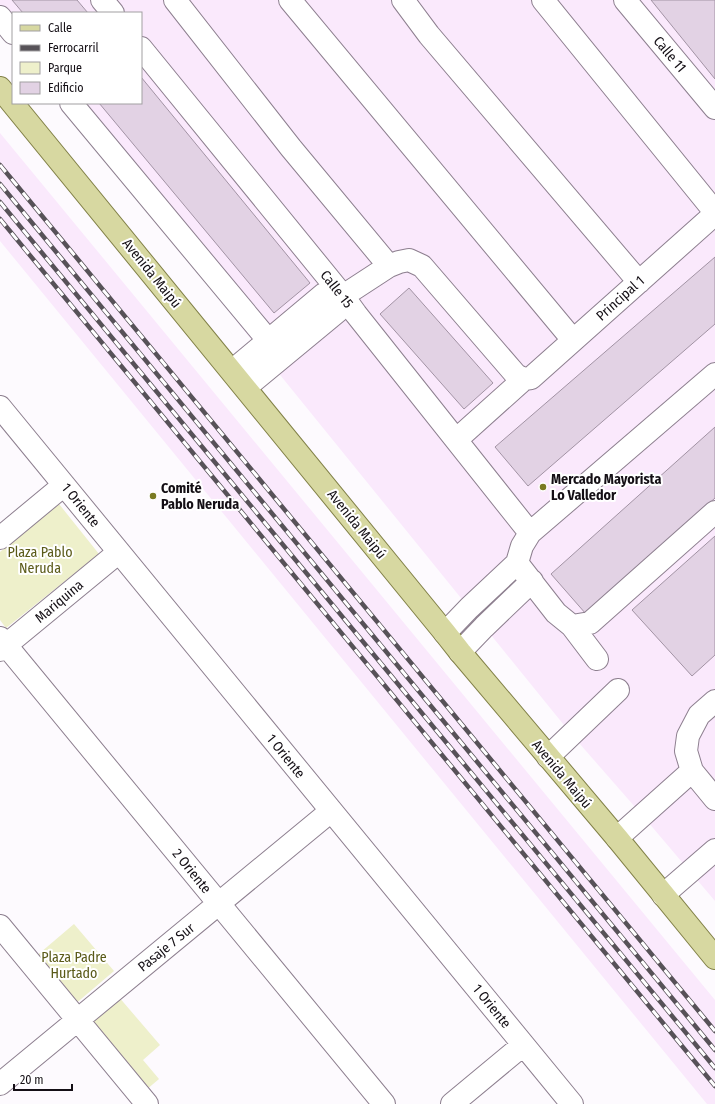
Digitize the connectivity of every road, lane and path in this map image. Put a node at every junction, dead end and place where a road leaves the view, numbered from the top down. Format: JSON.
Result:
{"nodes":[{"id":1,"x":102,"y":0,"type":"edge"},
{"id":2,"x":175,"y":0,"type":"edge"},
{"id":3,"x":290,"y":0,"type":"edge"},
{"id":4,"x":403,"y":0,"type":"edge"},
{"id":5,"x":543,"y":0,"type":"edge"},
{"id":6,"x":625,"y":0,"type":"edge"},
{"id":7,"x":112,"y":12,"type":"edge"},
{"id":8,"x":0,"y":18,"type":"edge"},
{"id":9,"x":12,"y":32,"type":"edge"},
{"id":10,"x":142,"y":49,"type":"edge"},
{"id":11,"x":0,"y":88,"type":"edge"},
{"id":12,"x":12,"y":103,"type":"edge"},
{"id":13,"x":13,"y":104,"type":"edge"},
{"id":14,"x":72,"y":104,"type":"edge"},
{"id":15,"x":715,"y":108,"type":"edge"},
{"id":16,"x":715,"y":213,"type":"edge"},
{"id":17,"x":389,"y":266,"type":"junction"},
{"id":18,"x":639,"y":282,"type":"junction"},
{"id":19,"x":343,"y":296,"type":"junction"},
{"id":20,"x":268,"y":340,"type":"junction"},
{"id":21,"x":573,"y":340,"type":"junction"},
{"id":22,"x":232,"y":371,"type":"junction"},
{"id":23,"x":715,"y":374,"type":"edge"},
{"id":24,"x":524,"y":379,"type":"junction"},
{"id":25,"x":246,"y":387,"type":"junction"},
{"id":26,"x":0,"y":407,"type":"edge"},
{"id":27,"x":456,"y":440,"type":"junction"},
{"id":28,"x":64,"y":485,"type":"junction"},
{"id":29,"x":715,"y":512,"type":"edge"},
{"id":30,"x":530,"y":533,"type":"junction"},
{"id":31,"x":0,"y":538,"type":"edge"},
{"id":32,"x":119,"y":552,"type":"junction"},
{"id":33,"x":517,"y":563,"type":"junction"},
{"id":34,"x":532,"y":581,"type":"junction"},
{"id":35,"x":572,"y":626,"type":"junction"},
{"id":36,"x":446,"y":633,"type":"junction"},
{"id":37,"x":2,"y":644,"type":"edge"},
{"id":38,"x":460,"y":652,"type":"junction"},
{"id":39,"x":597,"y":659,"type":"dead end"},
{"id":40,"x":618,"y":690,"type":"dead end"},
{"id":41,"x":715,"y":701,"type":"edge"},
{"id":42,"x":548,"y":757,"type":"junction"},
{"id":43,"x":692,"y":771,"type":"junction"},
{"id":44,"x":715,"y":800,"type":"edge"},
{"id":45,"x":331,"y":811,"type":"junction"},
{"id":46,"x":617,"y":838,"type":"junction"},
{"id":47,"x":715,"y":850,"type":"edge"},
{"id":48,"x":663,"y":895,"type":"junction"},
{"id":49,"x":219,"y":904,"type":"junction"},
{"id":50,"x":0,"y":926,"type":"edge"},
{"id":51,"x":715,"y":958,"type":"edge"},
{"id":52,"x":77,"y":1020,"type":"junction"},
{"id":53,"x":523,"y":1045,"type":"junction"},
{"id":54,"x":0,"y":1084,"type":"edge"},
{"id":55,"x":146,"y":1104,"type":"edge"},
{"id":56,"x":384,"y":1104,"type":"edge"},
{"id":57,"x":452,"y":1104,"type":"edge"},
{"id":58,"x":572,"y":1104,"type":"edge"}],
"edges":[{"from":1,"to":7,"type":"street"},
{"from":2,"to":17,"type":"street"},
{"from":3,"to":21,"type":"street"},
{"from":4,"to":18,"type":"street"},
{"from":5,"to":16,"type":"street"},
{"from":6,"to":15,"type":"street","name":"Calle 11"},
{"from":8,"to":9,"type":"street"},
{"from":10,"to":19,"type":"street","name":"Calle 15"},
{"from":11,"to":12,"type":"main road","name":"Avenida Maipú"},
{"from":13,"to":22,"type":"main road","name":"Avenida Maipú"},
{"from":14,"to":20,"type":"street"},
{"from":16,"to":18,"type":"street","name":"Principal 1"},
{"from":17,"to":19,"type":"street"},
{"from":17,"to":24,"type":"street"},
{"from":18,"to":21,"type":"street","name":"Principal 1"},
{"from":19,"to":20,"type":"street"},
{"from":19,"to":25,"type":"street"},
{"from":19,"to":27,"type":"street","name":"Calle 15"},
{"from":20,"to":22,"type":"street"},
{"from":21,"to":24,"type":"street","name":"Principal 1"},
{"from":22,"to":25,"type":"main road","name":"Avenida Maipú"},
{"from":23,"to":30,"type":"street"},
{"from":24,"to":27,"type":"street","name":"Principal 1"},
{"from":25,"to":36,"type":"main road","name":"Avenida Maipú"},
{"from":26,"to":28,"type":"street","name":"1 Oriente"},
{"from":27,"to":30,"type":"street","name":"Calle 15"},
{"from":28,"to":31,"type":"street"},
{"from":28,"to":32,"type":"street","name":"1 Oriente"},
{"from":29,"to":35,"type":"street"},
{"from":30,"to":33,"type":"street"},
{"from":32,"to":37,"type":"street","name":"Mariquina"},
{"from":32,"to":45,"type":"street","name":"1 Oriente"},
{"from":33,"to":34,"type":"street"},
{"from":33,"to":36,"type":"street"},
{"from":34,"to":35,"type":"street"},
{"from":34,"to":38,"type":"street"},
{"from":35,"to":39,"type":"street"},
{"from":36,"to":38,"type":"main road","name":"Avenida Maipú"},
{"from":37,"to":49,"type":"street","name":"2 Oriente"},
{"from":38,"to":42,"type":"main road","name":"Avenida Maipú"},
{"from":40,"to":42,"type":"street"},
{"from":41,"to":43,"type":"street"},
{"from":42,"to":46,"type":"main road","name":"Avenida Maipú"},
{"from":43,"to":44,"type":"street"},
{"from":43,"to":46,"type":"street"},
{"from":45,"to":49,"type":"street","name":"Pasaje 7 Sur"},
{"from":45,"to":53,"type":"street","name":"1 Oriente"},
{"from":46,"to":48,"type":"main road","name":"Avenida Maipú"},
{"from":47,"to":48,"type":"street"},
{"from":48,"to":51,"type":"main road","name":"Avenida Maipú"},
{"from":49,"to":52,"type":"street","name":"Pasaje 7 Sur"},
{"from":49,"to":56,"type":"street","name":"2 Oriente"},
{"from":50,"to":52,"type":"street"},
{"from":52,"to":54,"type":"street","name":"Pasaje 7 Sur"},
{"from":52,"to":55,"type":"street"},
{"from":53,"to":57,"type":"street"},
{"from":53,"to":58,"type":"street","name":"1 Oriente"}]}
